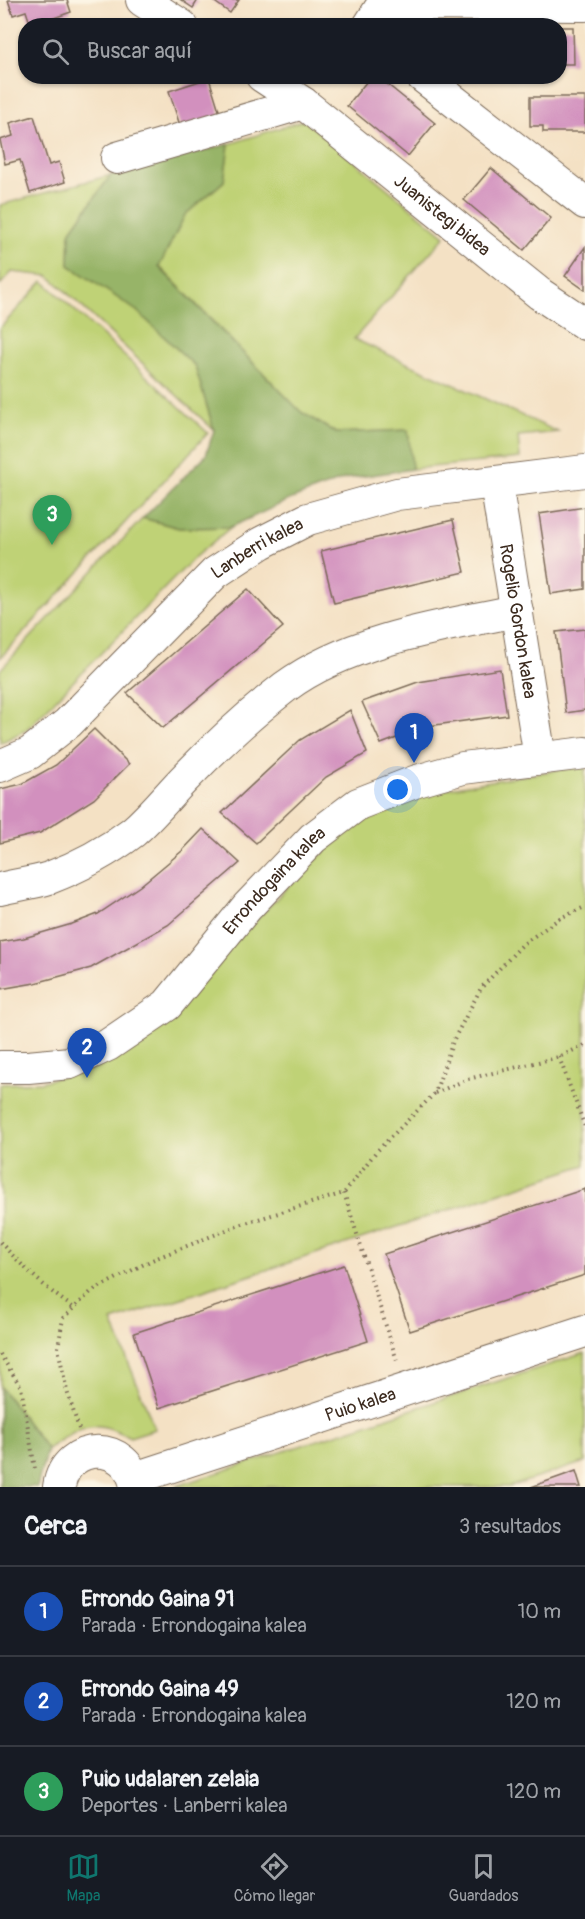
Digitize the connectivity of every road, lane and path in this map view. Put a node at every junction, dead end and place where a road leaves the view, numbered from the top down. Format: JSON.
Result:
{"nodes":[{"id":1,"x":142,"y":0,"type":"edge"},
{"id":2,"x":585,"y":5,"type":"edge"},
{"id":3,"x":170,"y":18,"type":"edge"},
{"id":4,"x":374,"y":18,"type":"edge"},
{"id":5,"x":274,"y":84,"type":"edge"},
{"id":6,"x":432,"y":84,"type":"edge"},
{"id":7,"x":303,"y":103,"type":"junction"},
{"id":8,"x":117,"y":158,"type":"dead end"},
{"id":9,"x":585,"y":203,"type":"edge"},
{"id":10,"x":585,"y":324,"type":"edge"},
{"id":11,"x":585,"y":471,"type":"edge"},
{"id":12,"x":496,"y":483,"type":"junction"},
{"id":13,"x":517,"y":611,"type":"junction"},
{"id":14,"x":585,"y":753,"type":"edge"},
{"id":15,"x":540,"y":758,"type":"junction"},
{"id":16,"x":0,"y":766,"type":"edge"},
{"id":17,"x":0,"y":889,"type":"edge"},
{"id":18,"x":585,"y":907,"type":"edge"},
{"id":19,"x":585,"y":1046,"type":"edge"},
{"id":20,"x":559,"y":1057,"type":"junction"},
{"id":21,"x":0,"y":1067,"type":"edge"},
{"id":22,"x":435,"y":1093,"type":"junction"},
{"id":23,"x":585,"y":1127,"type":"edge"},
{"id":24,"x":344,"y":1193,"type":"junction"},
{"id":25,"x":0,"y":1242,"type":"edge"},
{"id":26,"x":74,"y":1308,"type":"junction"},
{"id":27,"x":585,"y":1331,"type":"edge"},
{"id":28,"x":0,"y":1354,"type":"edge"},
{"id":29,"x":406,"y":1390,"type":"junction"},
{"id":30,"x":87,"y":1453,"type":"junction"},
{"id":31,"x":47,"y":1479,"type":"edge"},
{"id":32,"x":136,"y":1483,"type":"edge"}],
"edges":[{"from":1,"to":3,"type":"street"},
{"from":2,"to":4,"type":"street"},
{"from":5,"to":7,"type":"street","name":"Juanistegi bidea"},
{"from":6,"to":9,"type":"street"},
{"from":7,"to":8,"type":"street"},
{"from":7,"to":10,"type":"street","name":"Juanistegi bidea"},
{"from":11,"to":12,"type":"street","name":"Lanberri kalea"},
{"from":12,"to":13,"type":"street","name":"Rogelio Gordon kalea"},
{"from":12,"to":16,"type":"street","name":"Lanberri kalea"},
{"from":13,"to":15,"type":"street","name":"Rogelio Gordon kalea"},
{"from":13,"to":17,"type":"street"},
{"from":14,"to":15,"type":"street","name":"Errondogaina kalea"},
{"from":15,"to":21,"type":"street","name":"Errondogaina kalea"},
{"from":18,"to":22,"type":"path"},
{"from":19,"to":20,"type":"path"},
{"from":20,"to":22,"type":"path"},
{"from":20,"to":23,"type":"path"},
{"from":22,"to":24,"type":"path"},
{"from":24,"to":26,"type":"path"},
{"from":24,"to":29,"type":"path"},
{"from":25,"to":26,"type":"path"},
{"from":26,"to":30,"type":"path"},
{"from":27,"to":29,"type":"street","name":"Puio kalea"},
{"from":28,"to":31,"type":"path"},
{"from":29,"to":32,"type":"street","name":"Puio kalea"},
{"from":30,"to":31,"type":"street"},
{"from":30,"to":32,"type":"street","name":"Puio kalea"}]}
